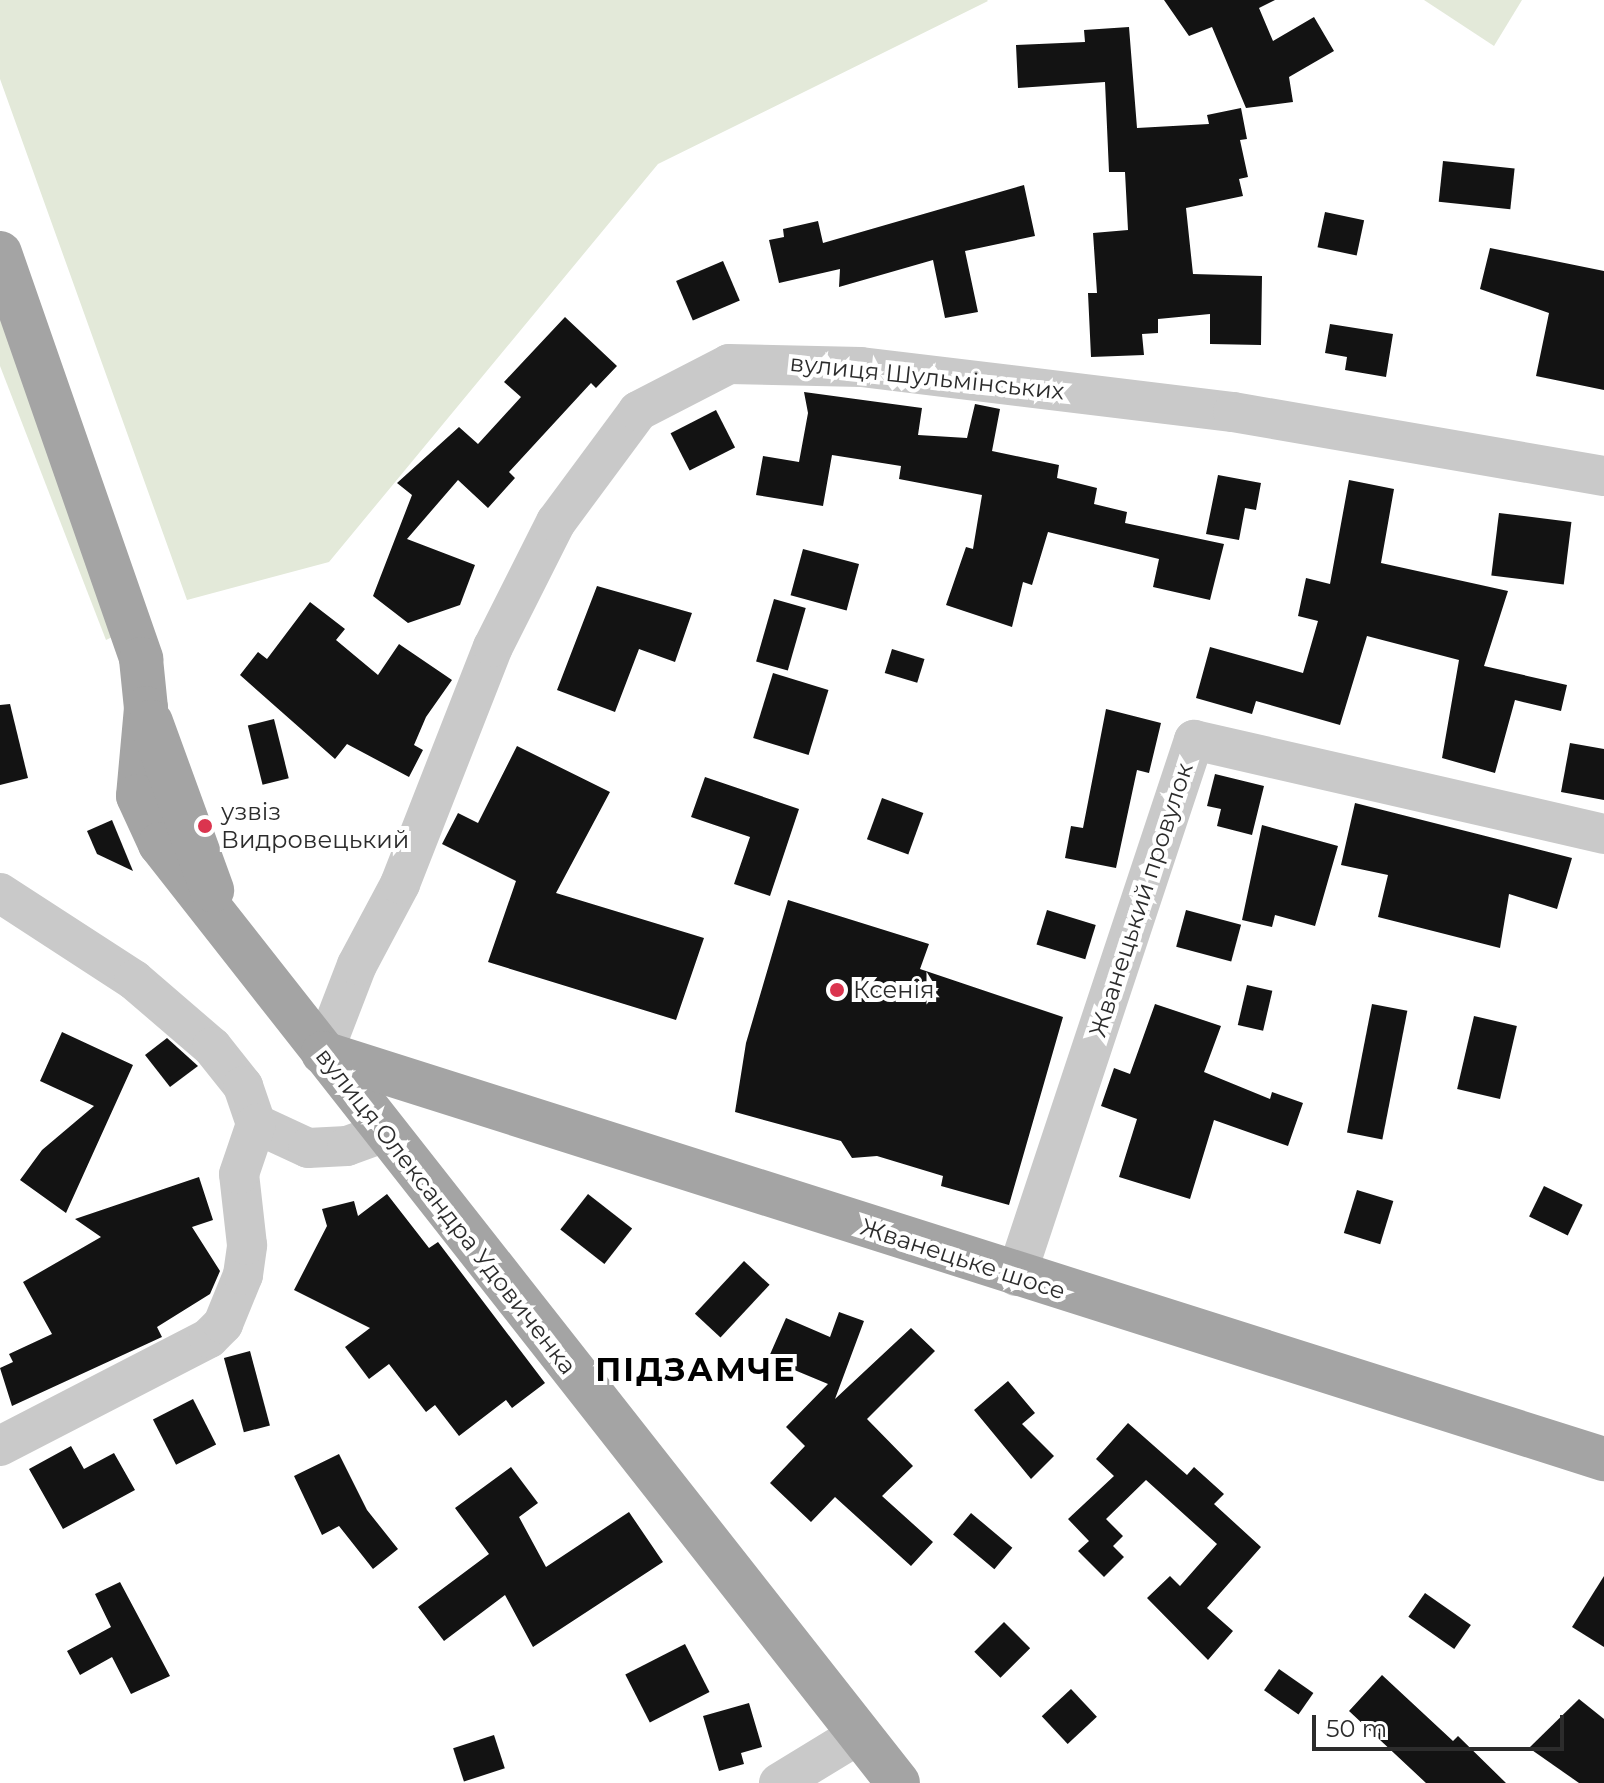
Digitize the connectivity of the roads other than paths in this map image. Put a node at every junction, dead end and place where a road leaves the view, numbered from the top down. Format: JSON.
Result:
{"nodes":[{"id":1,"x":0,"y":253,"type":"edge"},
{"id":2,"x":1604,"y":476,"type":"edge"},
{"id":3,"x":1604,"y":834,"type":"edge"},
{"id":4,"x":0,"y":893,"type":"edge"},
{"id":5,"x":323,"y":1053,"type":"junction"},
{"id":6,"x":256,"y":1124,"type":"junction"},
{"id":7,"x":383,"y":1133,"type":"junction"},
{"id":8,"x":1016,"y":1276,"type":"junction"},
{"id":9,"x":0,"y":1446,"type":"edge"},
{"id":10,"x":1604,"y":1459,"type":"edge"},
{"id":11,"x":858,"y":1735,"type":"junction"},
{"id":12,"x":779,"y":1783,"type":"edge"},
{"id":13,"x":898,"y":1783,"type":"edge"}],
"edges":[{"from":1,"to":5,"type":"main road","name":"вулиця Олександра Удовиченка"},
{"from":2,"to":5,"type":"street","name":"вулиця Шульмінських"},
{"from":3,"to":8,"type":"street","name":"Жванецький провулок"},
{"from":4,"to":6,"type":"street"},
{"from":5,"to":7,"type":"main road","name":"вулиця Олександра Удовиченка"},
{"from":5,"to":8,"type":"main road","name":"Жванецьке шосе"},
{"from":6,"to":7,"type":"street"},
{"from":6,"to":9,"type":"street"},
{"from":7,"to":11,"type":"main road","name":"вулиця Олександра Удовиченка"},
{"from":8,"to":10,"type":"main road","name":"Жванецьке шосе"},
{"from":11,"to":12,"type":"street"},
{"from":11,"to":13,"type":"main road","name":"вулиця Олександра Удовиченка"}]}
